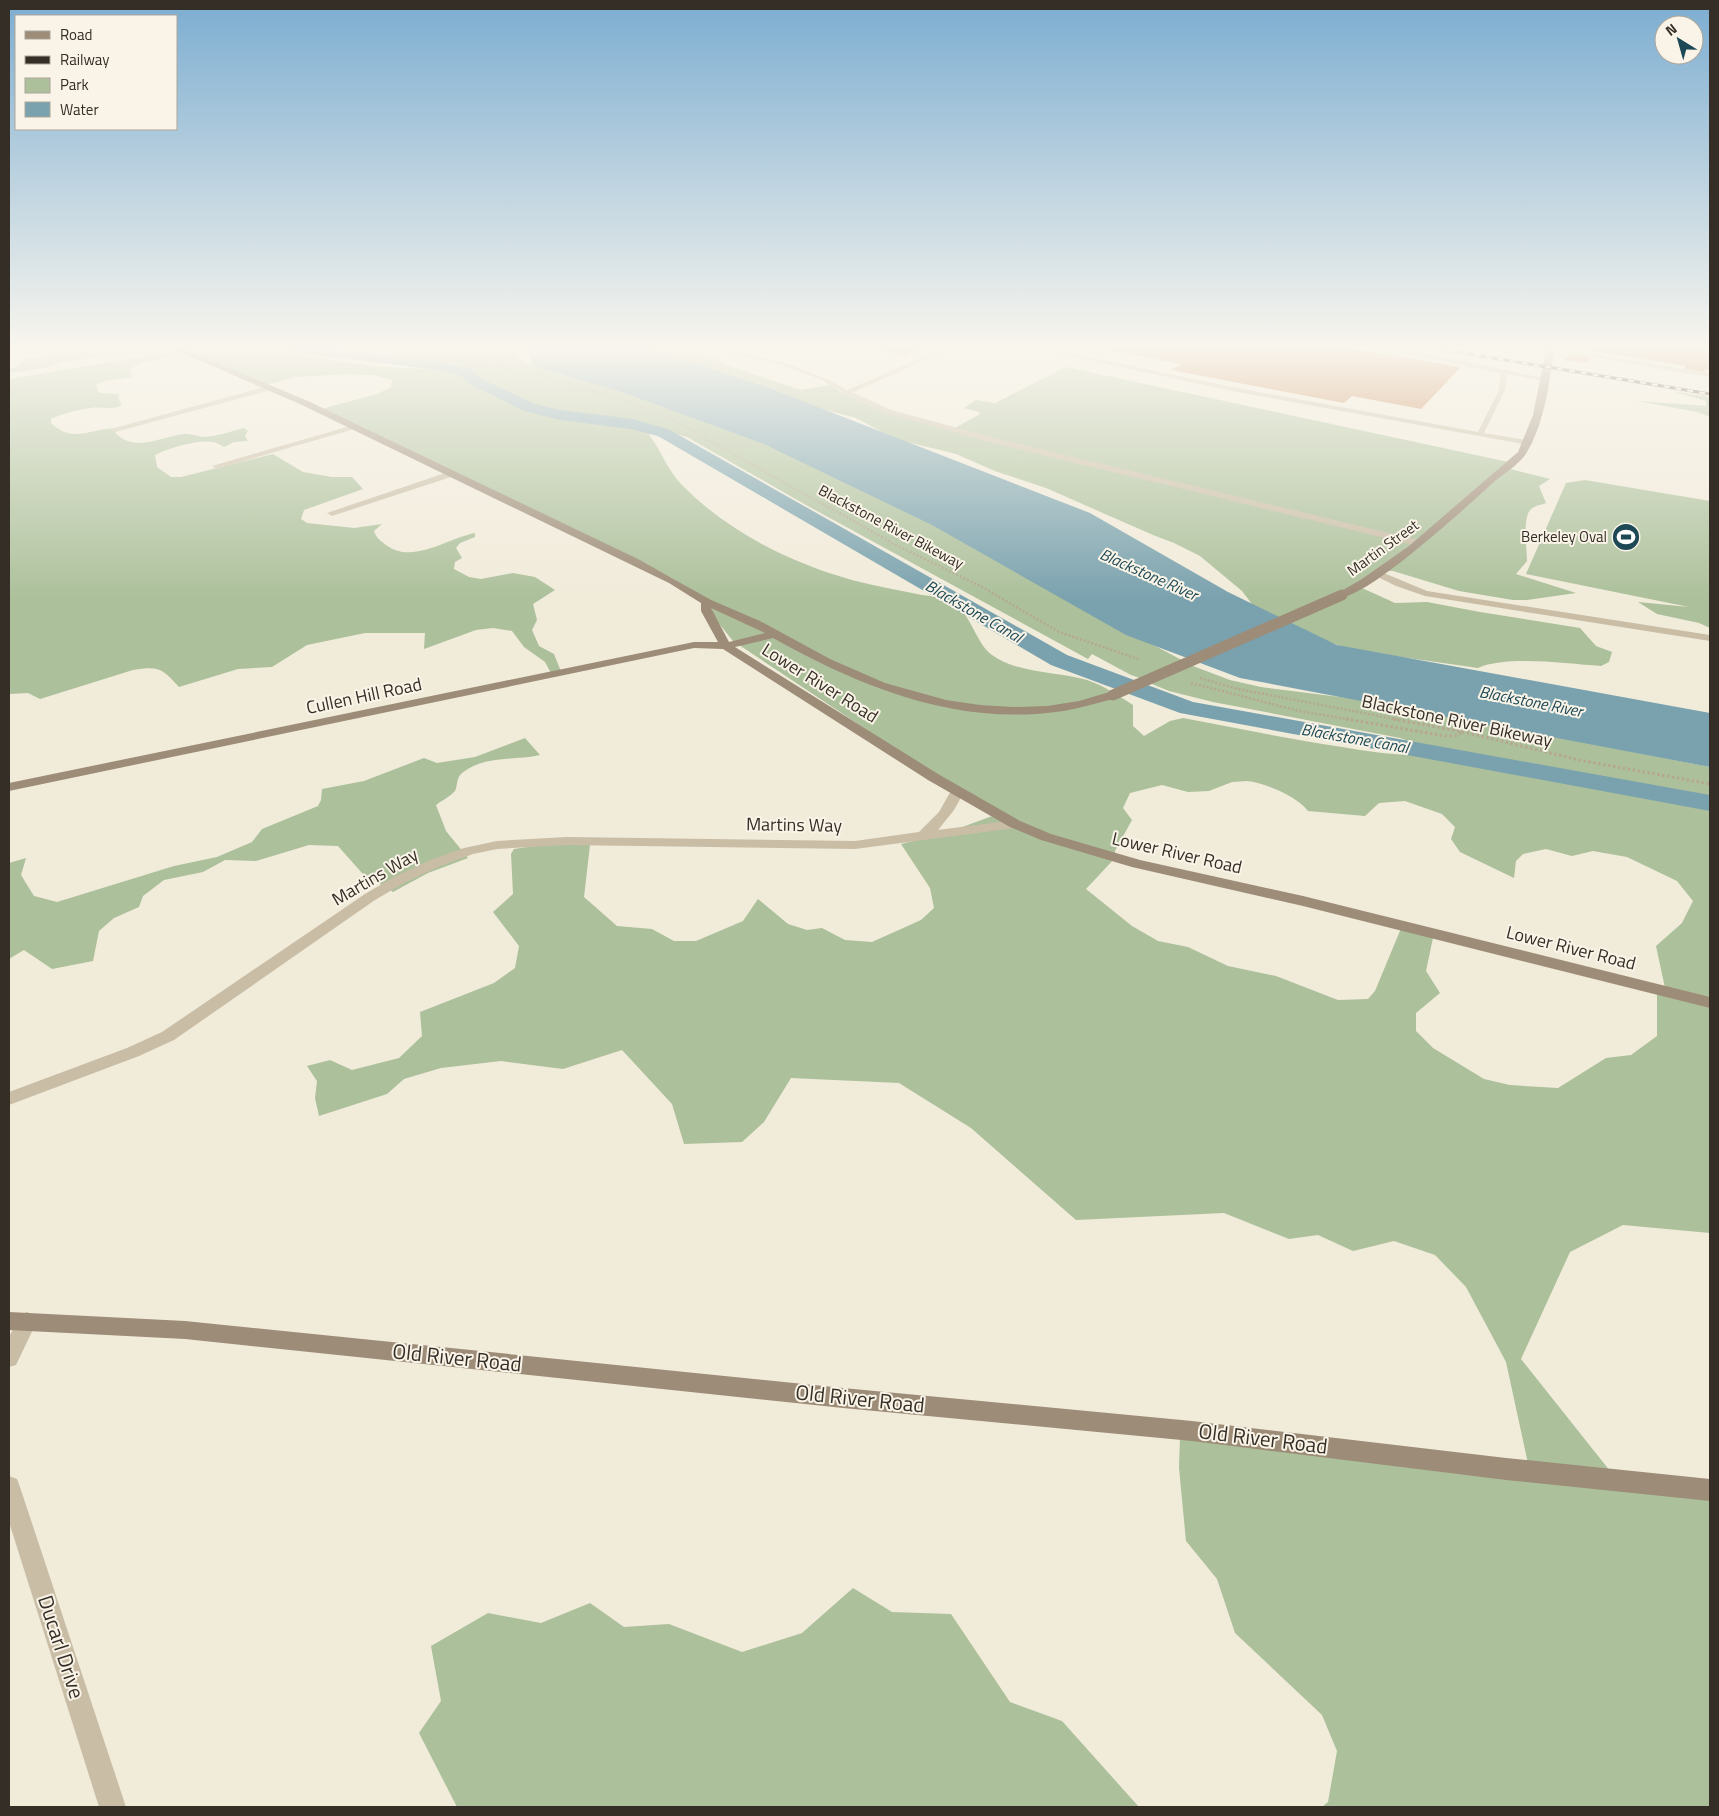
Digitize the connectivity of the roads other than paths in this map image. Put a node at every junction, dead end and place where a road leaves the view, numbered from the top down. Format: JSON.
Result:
{"nodes":[{"id":1,"x":347,"y":430,"type":"edge"},
{"id":2,"x":362,"y":430,"type":"edge"},
{"id":3,"x":954,"y":430,"type":"edge"},
{"id":4,"x":1457,"y":430,"type":"edge"},
{"id":5,"x":1482,"y":430,"type":"edge"},
{"id":6,"x":1534,"y":430,"type":"edge"},
{"id":7,"x":1480,"y":434,"type":"junction"},
{"id":8,"x":1529,"y":443,"type":"junction"},
{"id":9,"x":217,"y":466,"type":"dead end"},
{"id":10,"x":451,"y":474,"type":"junction"},
{"id":11,"x":332,"y":513,"type":"dead end"},
{"id":12,"x":1418,"y":543,"type":"junction"},
{"id":13,"x":1379,"y":574,"type":"junction"},
{"id":14,"x":706,"y":601,"type":"junction"},
{"id":15,"x":774,"y":634,"type":"junction"},
{"id":16,"x":1710,"y":638,"type":"edge"},
{"id":17,"x":726,"y":646,"type":"junction"},
{"id":18,"x":1113,"y":696,"type":"joint"},
{"id":19,"x":9,"y":787,"type":"edge"},
{"id":20,"x":958,"y":792,"type":"junction"},
{"id":21,"x":1016,"y":824,"type":"junction"},
{"id":22,"x":924,"y":835,"type":"junction"},
{"id":23,"x":1710,"y":1003,"type":"edge"},
{"id":24,"x":9,"y":1099,"type":"edge"},
{"id":25,"x":18,"y":1321,"type":"edge"},
{"id":26,"x":9,"y":1358,"type":"edge"},
{"id":27,"x":9,"y":1487,"type":"edge"},
{"id":28,"x":1710,"y":1490,"type":"edge"},
{"id":29,"x":113,"y":1807,"type":"edge"}],
"edges":[{"from":1,"to":9,"type":"street"},
{"from":2,"to":10,"type":"street","name":"Lower River Road"},
{"from":3,"to":12,"type":"street"},
{"from":4,"to":7,"type":"lane"},
{"from":5,"to":7,"type":"lane"},
{"from":6,"to":8,"type":"street","name":"Martin Street"},
{"from":7,"to":8,"type":"lane"},
{"from":8,"to":12,"type":"street","name":"Martin Street"},
{"from":10,"to":11,"type":"street"},
{"from":10,"to":14,"type":"street","name":"Lower River Road"},
{"from":12,"to":13,"type":"street","name":"Martin Street"},
{"from":13,"to":16,"type":"lane"},
{"from":13,"to":18,"type":"street","name":"Martin Street","bridge":true},
{"from":14,"to":15,"type":"street","name":"Lower River Road"},
{"from":14,"to":17,"type":"street","name":"Lower River Road"},
{"from":15,"to":17,"type":"street"},
{"from":15,"to":18,"type":"street","name":"Lower River Road"},
{"from":17,"to":19,"type":"street","name":"Cullen Hill Road"},
{"from":17,"to":20,"type":"street","name":"Lower River Road"},
{"from":20,"to":21,"type":"street","name":"Lower River Road"},
{"from":20,"to":22,"type":"street"},
{"from":21,"to":22,"type":"street","name":"Martins Way"},
{"from":21,"to":23,"type":"street","name":"Lower River Road"},
{"from":22,"to":24,"type":"street","name":"Martins Way"},
{"from":25,"to":26,"type":"street"},
{"from":25,"to":28,"type":"street","name":"Old River Road"},
{"from":27,"to":29,"type":"street","name":"Ducarl Drive"}]}
